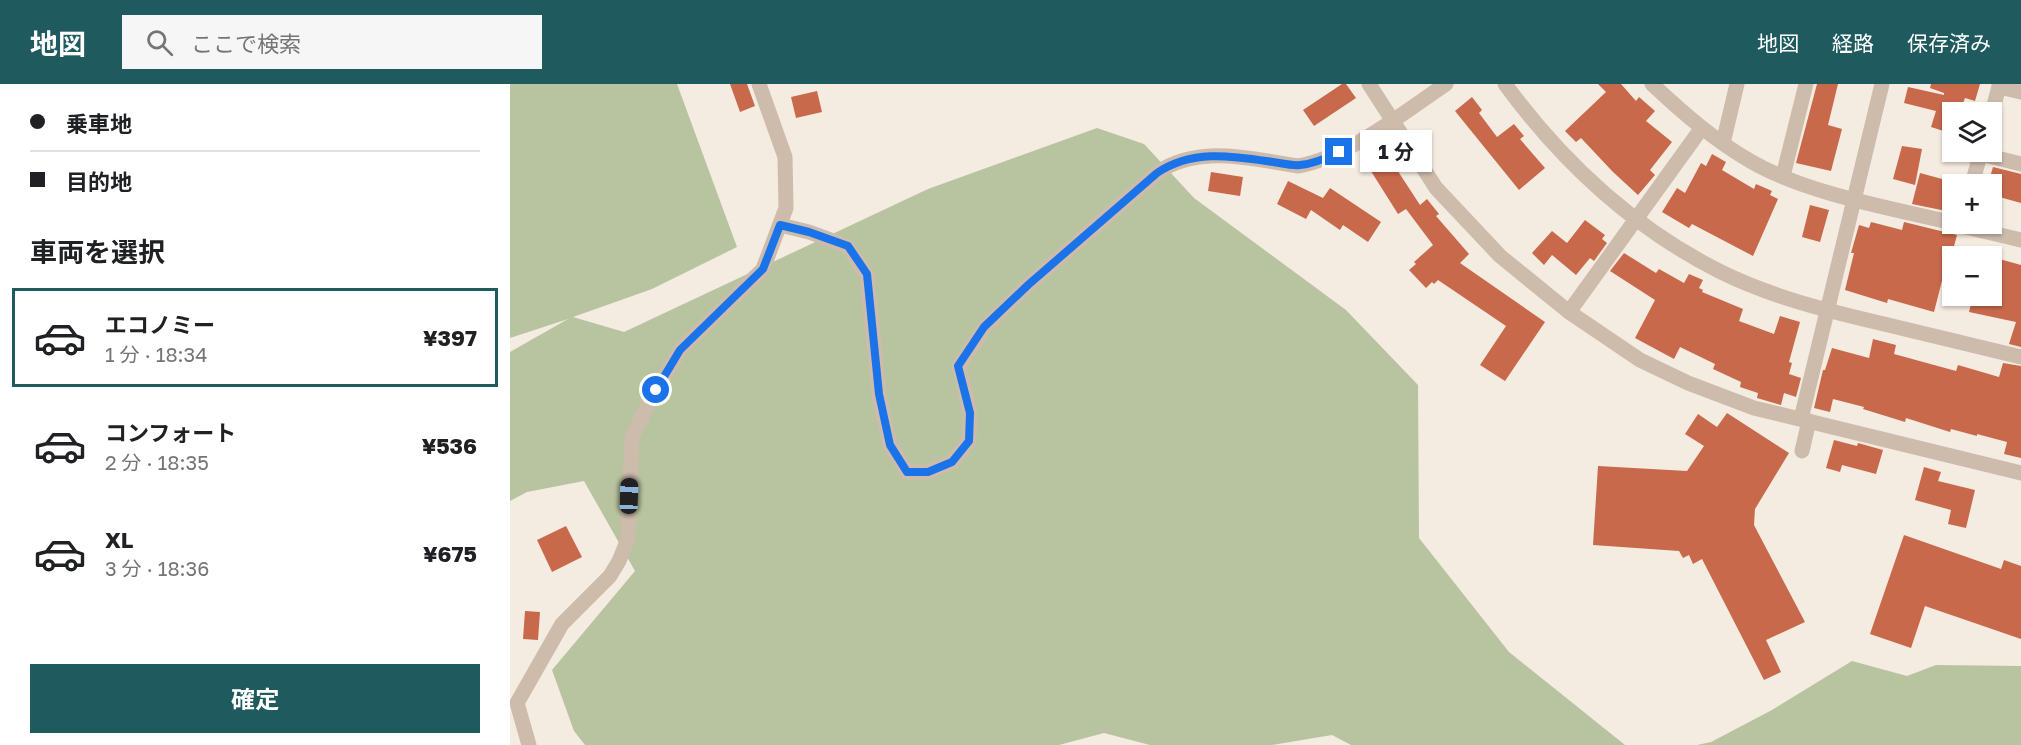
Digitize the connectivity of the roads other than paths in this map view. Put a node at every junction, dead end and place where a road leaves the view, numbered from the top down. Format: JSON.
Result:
{"nodes":[{"id":1,"x":759,"y":84,"type":"edge"},
{"id":2,"x":1369,"y":84,"type":"edge"},
{"id":3,"x":1446,"y":84,"type":"edge"},
{"id":4,"x":1505,"y":84,"type":"edge"},
{"id":5,"x":1737,"y":84,"type":"edge"},
{"id":6,"x":1806,"y":84,"type":"edge"},
{"id":7,"x":1882,"y":84,"type":"edge"},
{"id":8,"x":1656,"y":85,"type":"edge"},
{"id":9,"x":1999,"y":85,"type":"edge"},
{"id":10,"x":2021,"y":92,"type":"edge"},
{"id":11,"x":1995,"y":102,"type":"edge"},
{"id":12,"x":1391,"y":121,"type":"junction"},
{"id":13,"x":1701,"y":129,"type":"junction"},
{"id":14,"x":1723,"y":143,"type":"junction"},
{"id":15,"x":2002,"y":159,"type":"edge"},
{"id":16,"x":2021,"y":164,"type":"edge"},
{"id":17,"x":1783,"y":176,"type":"junction"},
{"id":18,"x":1853,"y":199,"type":"junction"},
{"id":19,"x":1635,"y":219,"type":"junction"},
{"id":20,"x":1942,"y":220,"type":"edge"},
{"id":21,"x":780,"y":225,"type":"junction"},
{"id":22,"x":1997,"y":234,"type":"edge"},
{"id":23,"x":2021,"y":240,"type":"edge"},
{"id":24,"x":1827,"y":311,"type":"junction"},
{"id":25,"x":1569,"y":312,"type":"junction"},
{"id":26,"x":2021,"y":357,"type":"edge"},
{"id":27,"x":1805,"y":420,"type":"junction"},
{"id":28,"x":1802,"y":452,"type":"dead end"},
{"id":29,"x":2021,"y":472,"type":"edge"},
{"id":30,"x":513,"y":701,"type":"edge"},
{"id":31,"x":529,"y":745,"type":"edge"}],
"edges":[{"from":1,"to":21,"type":"street"},
{"from":2,"to":12,"type":"street"},
{"from":3,"to":12,"type":"street"},
{"from":4,"to":19,"type":"street"},
{"from":5,"to":14,"type":"street"},
{"from":6,"to":17,"type":"street"},
{"from":7,"to":18,"type":"street"},
{"from":8,"to":13,"type":"street"},
{"from":9,"to":10,"type":"street"},
{"from":9,"to":11,"type":"street"},
{"from":12,"to":21,"type":"street"},
{"from":12,"to":25,"type":"street"},
{"from":13,"to":14,"type":"street"},
{"from":13,"to":19,"type":"street"},
{"from":14,"to":17,"type":"street"},
{"from":15,"to":16,"type":"street"},
{"from":17,"to":18,"type":"street"},
{"from":18,"to":20,"type":"street"},
{"from":18,"to":24,"type":"street"},
{"from":19,"to":24,"type":"street"},
{"from":19,"to":25,"type":"street"},
{"from":21,"to":30,"type":"street"},
{"from":22,"to":23,"type":"street"},
{"from":24,"to":26,"type":"street"},
{"from":24,"to":27,"type":"street"},
{"from":25,"to":27,"type":"street"},
{"from":27,"to":28,"type":"street"},
{"from":27,"to":29,"type":"street"},
{"from":30,"to":31,"type":"street"}]}
